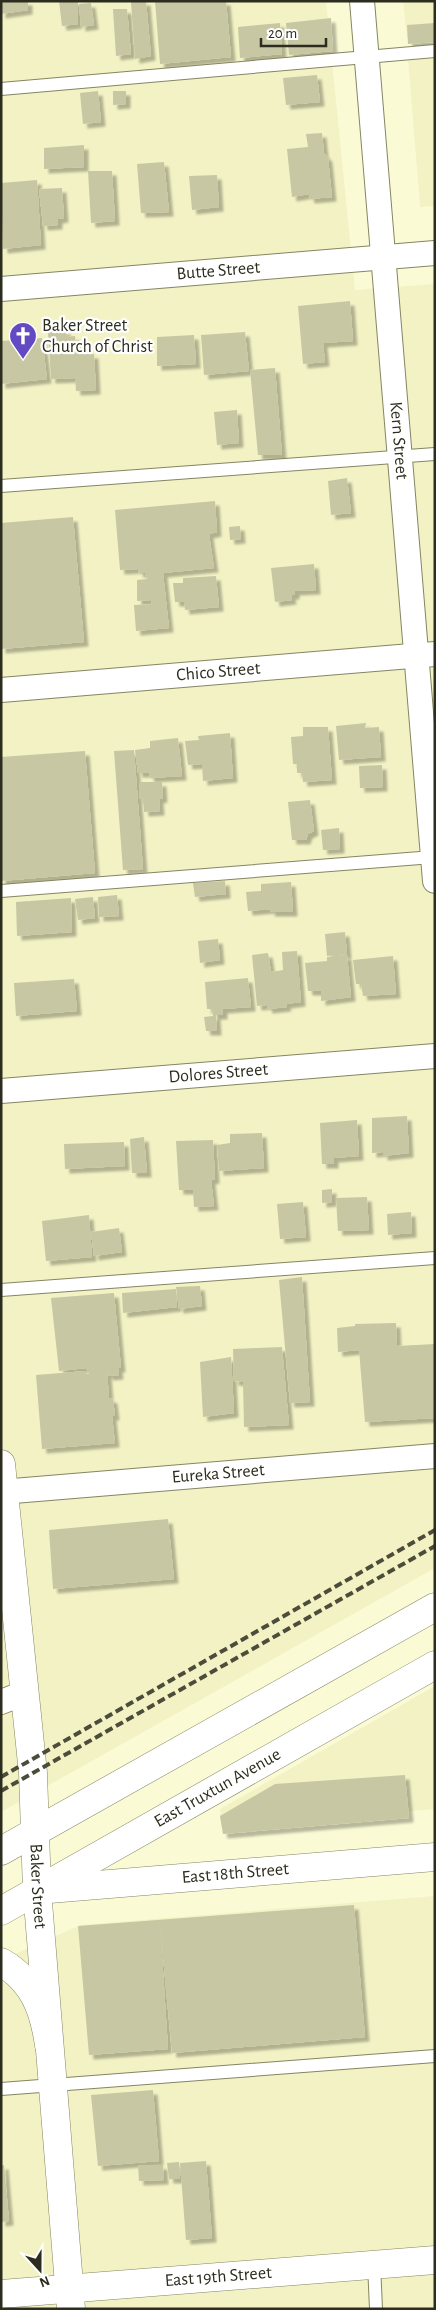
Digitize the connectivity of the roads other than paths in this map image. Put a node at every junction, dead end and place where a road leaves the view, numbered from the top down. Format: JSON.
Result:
{"nodes":[{"id":1,"x":362,"y":1,"type":"edge"},
{"id":2,"x":435,"y":51,"type":"edge"},
{"id":3,"x":367,"y":57,"type":"junction"},
{"id":4,"x":1,"y":89,"type":"edge"},
{"id":5,"x":435,"y":253,"type":"edge"},
{"id":6,"x":384,"y":258,"type":"junction"},
{"id":7,"x":1,"y":289,"type":"edge"},
{"id":8,"x":435,"y":454,"type":"edge"},
{"id":9,"x":400,"y":456,"type":"junction"},
{"id":10,"x":1,"y":486,"type":"edge"},
{"id":11,"x":426,"y":655,"type":"edge"},
{"id":12,"x":1,"y":690,"type":"edge"},
{"id":13,"x":433,"y":856,"type":"junction"},
{"id":14,"x":435,"y":881,"type":"edge"},
{"id":15,"x":1,"y":891,"type":"edge"},
{"id":16,"x":435,"y":1056,"type":"edge"},
{"id":17,"x":1,"y":1091,"type":"edge"},
{"id":18,"x":435,"y":1258,"type":"edge"},
{"id":19,"x":1,"y":1290,"type":"edge"},
{"id":20,"x":435,"y":1456,"type":"edge"},
{"id":21,"x":1,"y":1464,"type":"edge"},
{"id":22,"x":2,"y":1492,"type":"edge"},
{"id":23,"x":435,"y":1607,"type":"edge"},
{"id":24,"x":435,"y":1665,"type":"edge"},
{"id":25,"x":13,"y":1697,"type":"edge"},
{"id":26,"x":36,"y":1832,"type":"junction"},
{"id":27,"x":1,"y":1851,"type":"edge"},
{"id":28,"x":435,"y":1857,"type":"edge"},
{"id":29,"x":36,"y":1890,"type":"junction"},
{"id":30,"x":1,"y":1911,"type":"edge"},
{"id":31,"x":1,"y":1962,"type":"edge"},
{"id":32,"x":49,"y":2045,"type":"junction"},
{"id":33,"x":435,"y":2056,"type":"edge"},
{"id":34,"x":52,"y":2084,"type":"junction"},
{"id":35,"x":1,"y":2089,"type":"edge"},
{"id":36,"x":435,"y":2261,"type":"edge"},
{"id":37,"x":374,"y":2264,"type":"junction"},
{"id":38,"x":1,"y":2294,"type":"edge"},
{"id":39,"x":70,"y":2299,"type":"edge"},
{"id":40,"x":376,"y":2309,"type":"edge"}],
"edges":[{"from":1,"to":3,"type":"street","name":"Kern Street"},
{"from":2,"to":3,"type":"lane"},
{"from":3,"to":4,"type":"lane"},
{"from":3,"to":6,"type":"street","name":"Kern Street"},
{"from":5,"to":6,"type":"street","name":"Butte Street"},
{"from":6,"to":7,"type":"street","name":"Butte Street"},
{"from":6,"to":9,"type":"street","name":"Kern Street"},
{"from":8,"to":9,"type":"lane"},
{"from":9,"to":10,"type":"lane"},
{"from":9,"to":11,"type":"street","name":"Kern Street"},
{"from":11,"to":12,"type":"street","name":"Chico Street"},
{"from":11,"to":13,"type":"street","name":"Kern Street"},
{"from":13,"to":14,"type":"street","name":"Kern Street"},
{"from":13,"to":15,"type":"lane"},
{"from":16,"to":17,"type":"street","name":"Dolores Street"},
{"from":18,"to":19,"type":"lane"},
{"from":20,"to":22,"type":"street","name":"Eureka Street"},
{"from":21,"to":22,"type":"street","name":"Baker Street"},
{"from":22,"to":25,"type":"street","name":"Baker Street"},
{"from":23,"to":26,"type":"street"},
{"from":24,"to":29,"type":"street","name":"East Truxtun Avenue"},
{"from":25,"to":26,"type":"street","name":"Baker Street"},
{"from":26,"to":27,"type":"street"},
{"from":26,"to":29,"type":"street","name":"Baker Street"},
{"from":28,"to":29,"type":"street","name":"East 18th Street"},
{"from":29,"to":30,"type":"street","name":"East Truxtun Avenue"},
{"from":29,"to":32,"type":"street","name":"Baker Street"},
{"from":31,"to":32,"type":"street"},
{"from":32,"to":34,"type":"street","name":"Baker Street"},
{"from":33,"to":34,"type":"lane"},
{"from":34,"to":35,"type":"lane"},
{"from":34,"to":39,"type":"street","name":"Baker Street"},
{"from":36,"to":37,"type":"street","name":"East 19th Street"},
{"from":37,"to":39,"type":"street","name":"East 19th Street"},
{"from":37,"to":40,"type":"lane"},
{"from":38,"to":39,"type":"street","name":"East 19th Street"}]}
